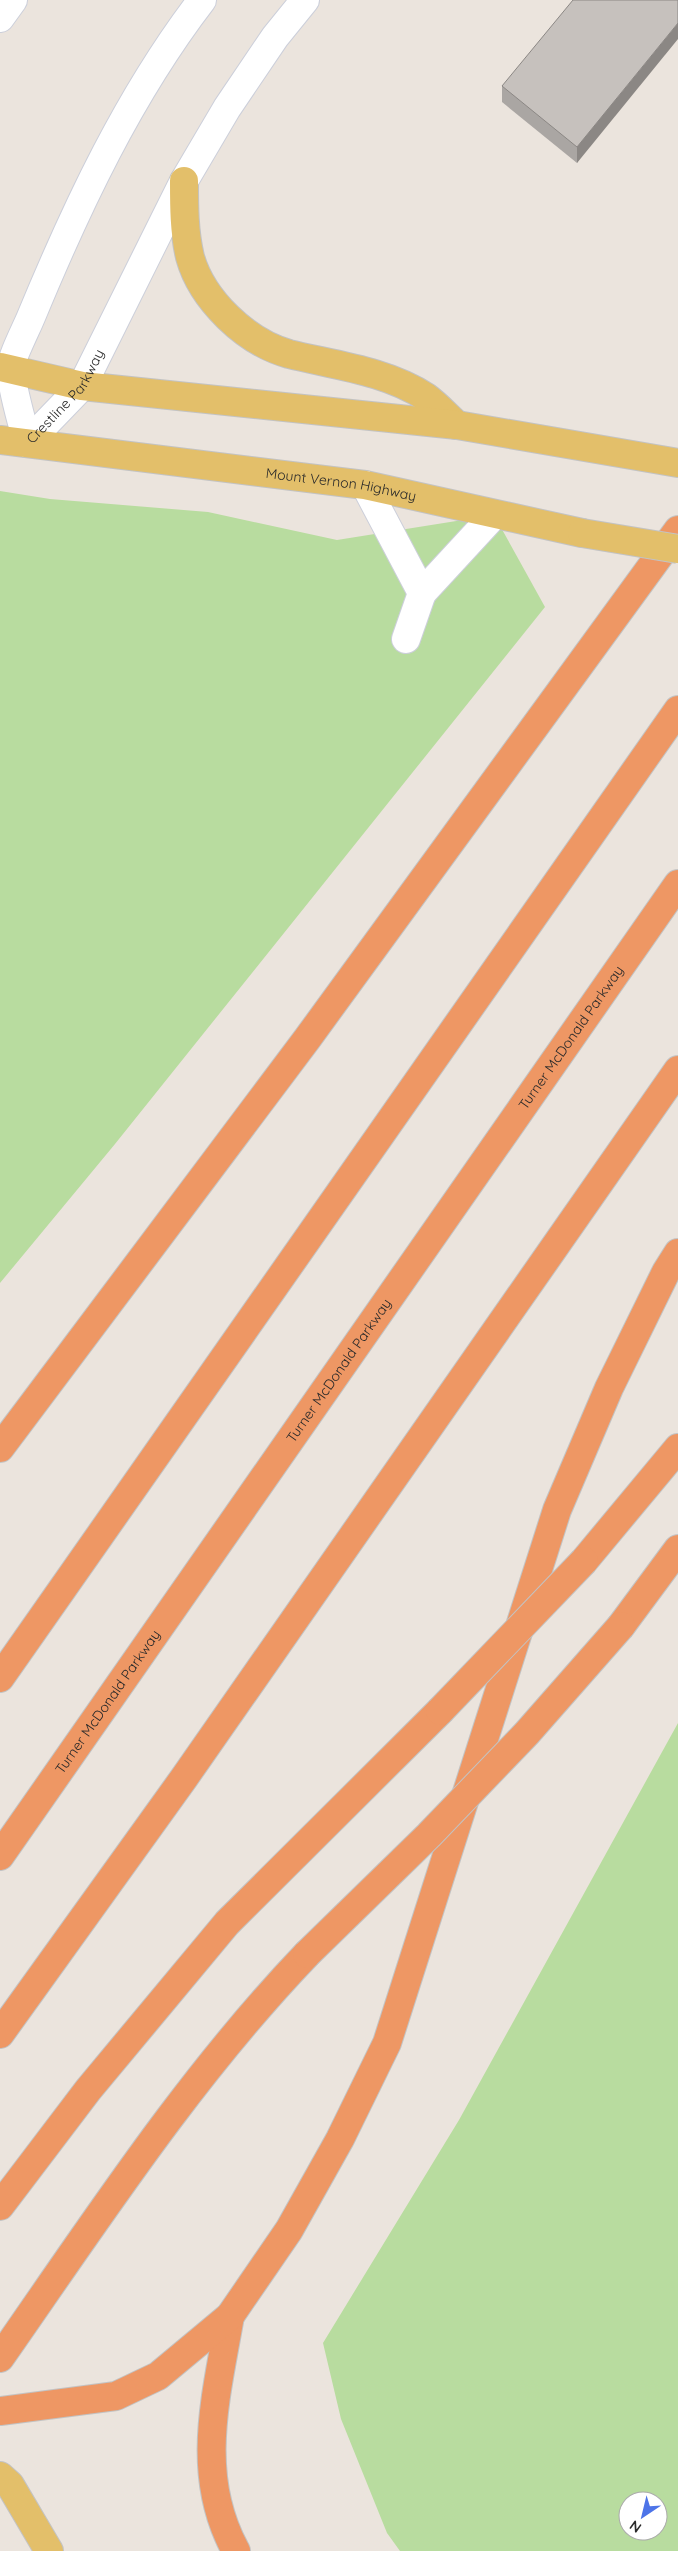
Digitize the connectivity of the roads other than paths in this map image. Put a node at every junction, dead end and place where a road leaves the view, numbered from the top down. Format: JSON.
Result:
{"nodes":[{"id":1,"x":13,"y":0,"type":"edge"},
{"id":2,"x":202,"y":0,"type":"edge"},
{"id":3,"x":306,"y":0,"type":"edge"},
{"id":4,"x":0,"y":18,"type":"edge"},
{"id":5,"x":184,"y":181,"type":"junction"},
{"id":6,"x":5,"y":368,"type":"edge"},
{"id":7,"x":82,"y":386,"type":"junction"},
{"id":8,"x":457,"y":425,"type":"junction"},
{"id":9,"x":0,"y":440,"type":"edge"},
{"id":10,"x":27,"y":444,"type":"junction"},
{"id":11,"x":678,"y":463,"type":"edge"},
{"id":12,"x":365,"y":485,"type":"junction"},
{"id":13,"x":494,"y":515,"type":"junction"},
{"id":14,"x":678,"y":530,"type":"edge"},
{"id":15,"x":678,"y":549,"type":"edge"},
{"id":16,"x":422,"y":593,"type":"junction"},
{"id":17,"x":406,"y":639,"type":"dead end"},
{"id":18,"x":678,"y":710,"type":"edge"},
{"id":19,"x":678,"y":884,"type":"edge"},
{"id":20,"x":678,"y":1070,"type":"edge"},
{"id":21,"x":678,"y":1253,"type":"edge"},
{"id":22,"x":0,"y":1448,"type":"edge"},
{"id":23,"x":678,"y":1448,"type":"edge"},
{"id":24,"x":678,"y":1549,"type":"edge"},
{"id":25,"x":0,"y":1678,"type":"edge"},
{"id":26,"x":0,"y":1856,"type":"edge"},
{"id":27,"x":0,"y":2034,"type":"edge"},
{"id":28,"x":0,"y":2206,"type":"edge"},
{"id":29,"x":230,"y":2316,"type":"junction"},
{"id":30,"x":0,"y":2358,"type":"edge"},
{"id":31,"x":0,"y":2411,"type":"edge"},
{"id":32,"x":0,"y":2476,"type":"edge"},
{"id":33,"x":49,"y":2551,"type":"edge"},
{"id":34,"x":236,"y":2551,"type":"edge"}],
"edges":[{"from":1,"to":4,"type":"street"},
{"from":2,"to":6,"type":"street"},
{"from":3,"to":5,"type":"street","name":"Crestline Parkway"},
{"from":5,"to":7,"type":"street","name":"Crestline Parkway"},
{"from":5,"to":8,"type":"main road"},
{"from":6,"to":7,"type":"main road"},
{"from":6,"to":10,"type":"street","name":"Crestline Parkway"},
{"from":7,"to":8,"type":"main road"},
{"from":7,"to":10,"type":"street","name":"Crestline Parkway"},
{"from":8,"to":11,"type":"main road"},
{"from":9,"to":10,"type":"main road","name":"Mount Vernon Highway"},
{"from":10,"to":12,"type":"main road","name":"Mount Vernon Highway"},
{"from":12,"to":13,"type":"main road","name":"Mount Vernon Highway"},
{"from":12,"to":16,"type":"street"},
{"from":13,"to":15,"type":"main road","name":"Mount Vernon Highway","bridge":true},
{"from":13,"to":16,"type":"street"},
{"from":14,"to":22,"type":"highway"},
{"from":16,"to":17,"type":"street"},
{"from":18,"to":25,"type":"highway"},
{"from":19,"to":26,"type":"highway","name":"Turner McDonald Parkway"},
{"from":20,"to":27,"type":"highway"},
{"from":21,"to":29,"type":"highway"},
{"from":23,"to":28,"type":"highway","bridge":true},
{"from":24,"to":30,"type":"highway","bridge":true},
{"from":29,"to":31,"type":"highway"},
{"from":29,"to":34,"type":"highway"},
{"from":32,"to":33,"type":"main road"}]}
